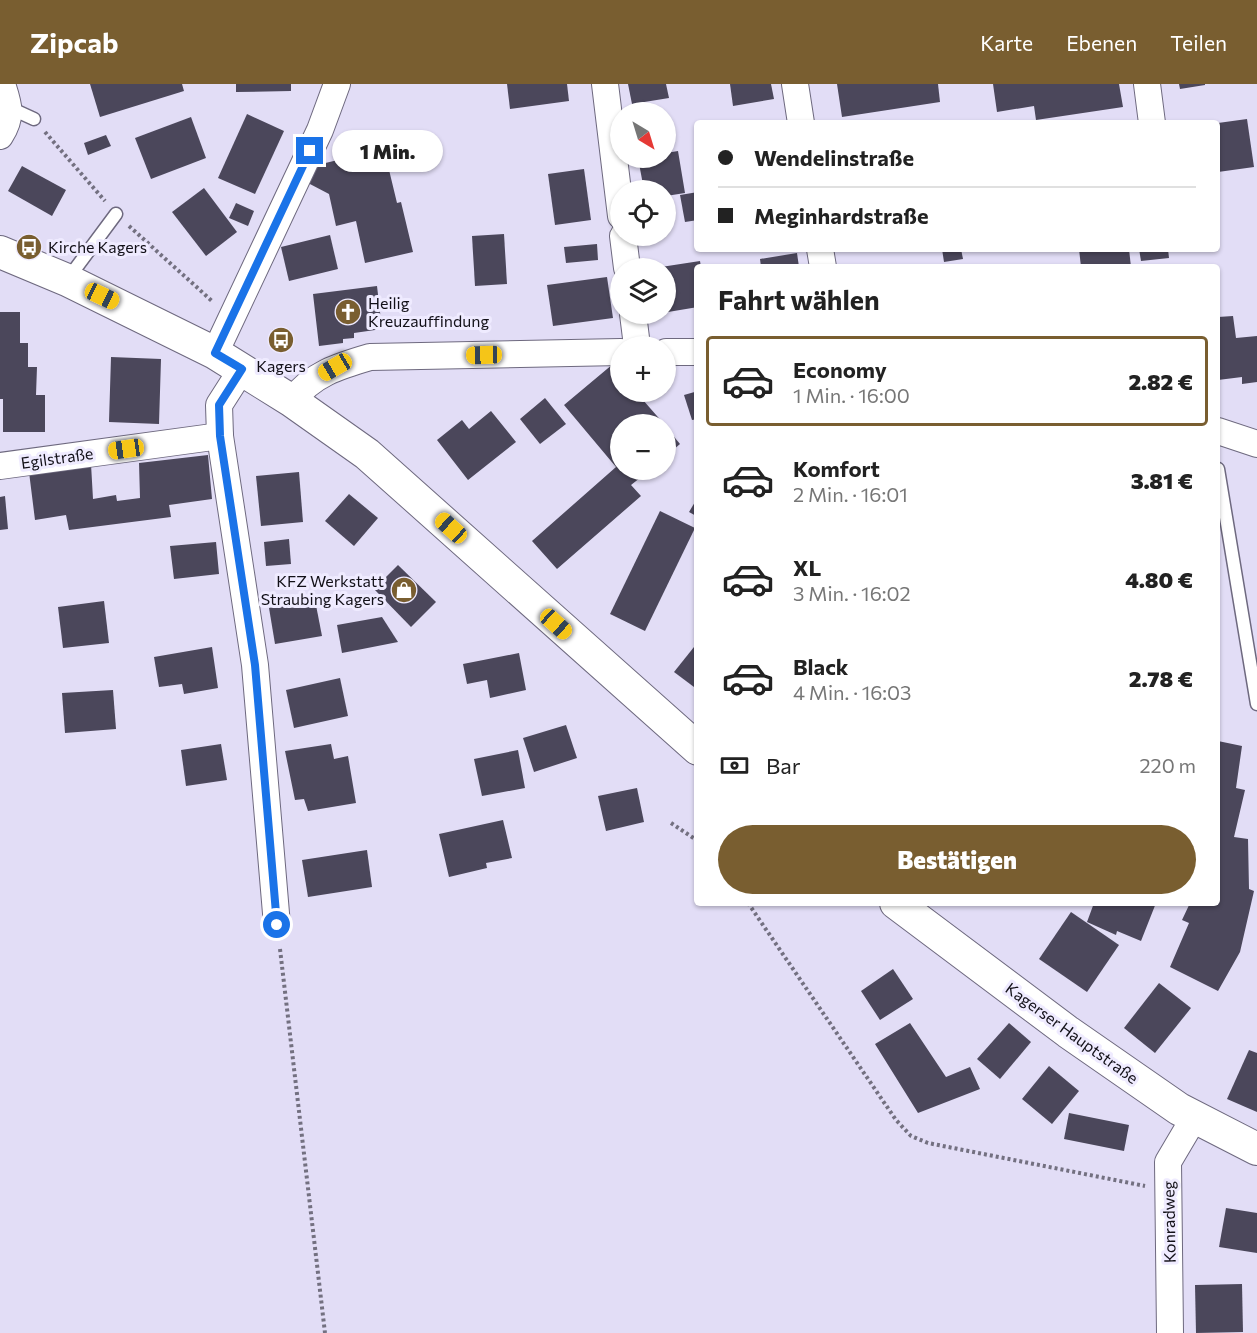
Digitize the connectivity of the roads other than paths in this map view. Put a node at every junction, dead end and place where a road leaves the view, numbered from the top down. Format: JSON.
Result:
{"nodes":[{"id":1,"x":2,"y":84,"type":"edge"},
{"id":2,"x":337,"y":84,"type":"edge"},
{"id":3,"x":605,"y":84,"type":"edge"},
{"id":4,"x":795,"y":84,"type":"edge"},
{"id":5,"x":1147,"y":84,"type":"edge"},
{"id":6,"x":10,"y":108,"type":"junction"},
{"id":7,"x":34,"y":119,"type":"road end"},
{"id":8,"x":801,"y":120,"type":"edge"},
{"id":9,"x":1152,"y":120,"type":"edge"},
{"id":10,"x":0,"y":136,"type":"edge"},
{"id":11,"x":617,"y":180,"type":"edge"},
{"id":12,"x":116,"y":214,"type":"road end"},
{"id":13,"x":0,"y":252,"type":"edge"},
{"id":14,"x":67,"y":280,"type":"junction"},
{"id":15,"x":610,"y":352,"type":"edge"},
{"id":16,"x":676,"y":352,"type":"edge"},
{"id":17,"x":694,"y":352,"type":"edge"},
{"id":18,"x":215,"y":353,"type":"junction"},
{"id":19,"x":242,"y":369,"type":"junction"},
{"id":20,"x":292,"y":401,"type":"junction"},
{"id":21,"x":220,"y":436,"type":"junction"},
{"id":22,"x":1220,"y":437,"type":"edge"},
{"id":23,"x":1257,"y":444,"type":"edge"},
{"id":24,"x":0,"y":466,"type":"edge"},
{"id":25,"x":1220,"y":481,"type":"edge"},
{"id":26,"x":1257,"y":704,"type":"edge"},
{"id":27,"x":694,"y":745,"type":"edge"},
{"id":28,"x":900,"y":906,"type":"edge"},
{"id":29,"x":277,"y":925,"type":"road end"},
{"id":30,"x":1194,"y":1118,"type":"junction"},
{"id":31,"x":1257,"y":1149,"type":"edge"},
{"id":32,"x":1170,"y":1333,"type":"edge"}],
"edges":[{"from":1,"to":6,"type":"street"},
{"from":2,"to":18,"type":"street"},
{"from":3,"to":11,"type":"street"},
{"from":4,"to":8,"type":"street"},
{"from":5,"to":9,"type":"street"},
{"from":6,"to":7,"type":"lane"},
{"from":6,"to":10,"type":"street"},
{"from":12,"to":14,"type":"lane"},
{"from":13,"to":14,"type":"street"},
{"from":14,"to":18,"type":"street"},
{"from":15,"to":20,"type":"street"},
{"from":16,"to":17,"type":"street"},
{"from":18,"to":19,"type":"street"},
{"from":19,"to":20,"type":"street"},
{"from":19,"to":21,"type":"street"},
{"from":20,"to":27,"type":"street"},
{"from":21,"to":24,"type":"street","name":"Egilstraße"},
{"from":21,"to":29,"type":"street"},
{"from":22,"to":23,"type":"street"},
{"from":25,"to":26,"type":"lane"},
{"from":28,"to":30,"type":"street","name":"Kagerser Hauptstraße"},
{"from":30,"to":31,"type":"street","name":"Kagerser Hauptstraße"},
{"from":30,"to":32,"type":"street","name":"Konradweg"}]}
